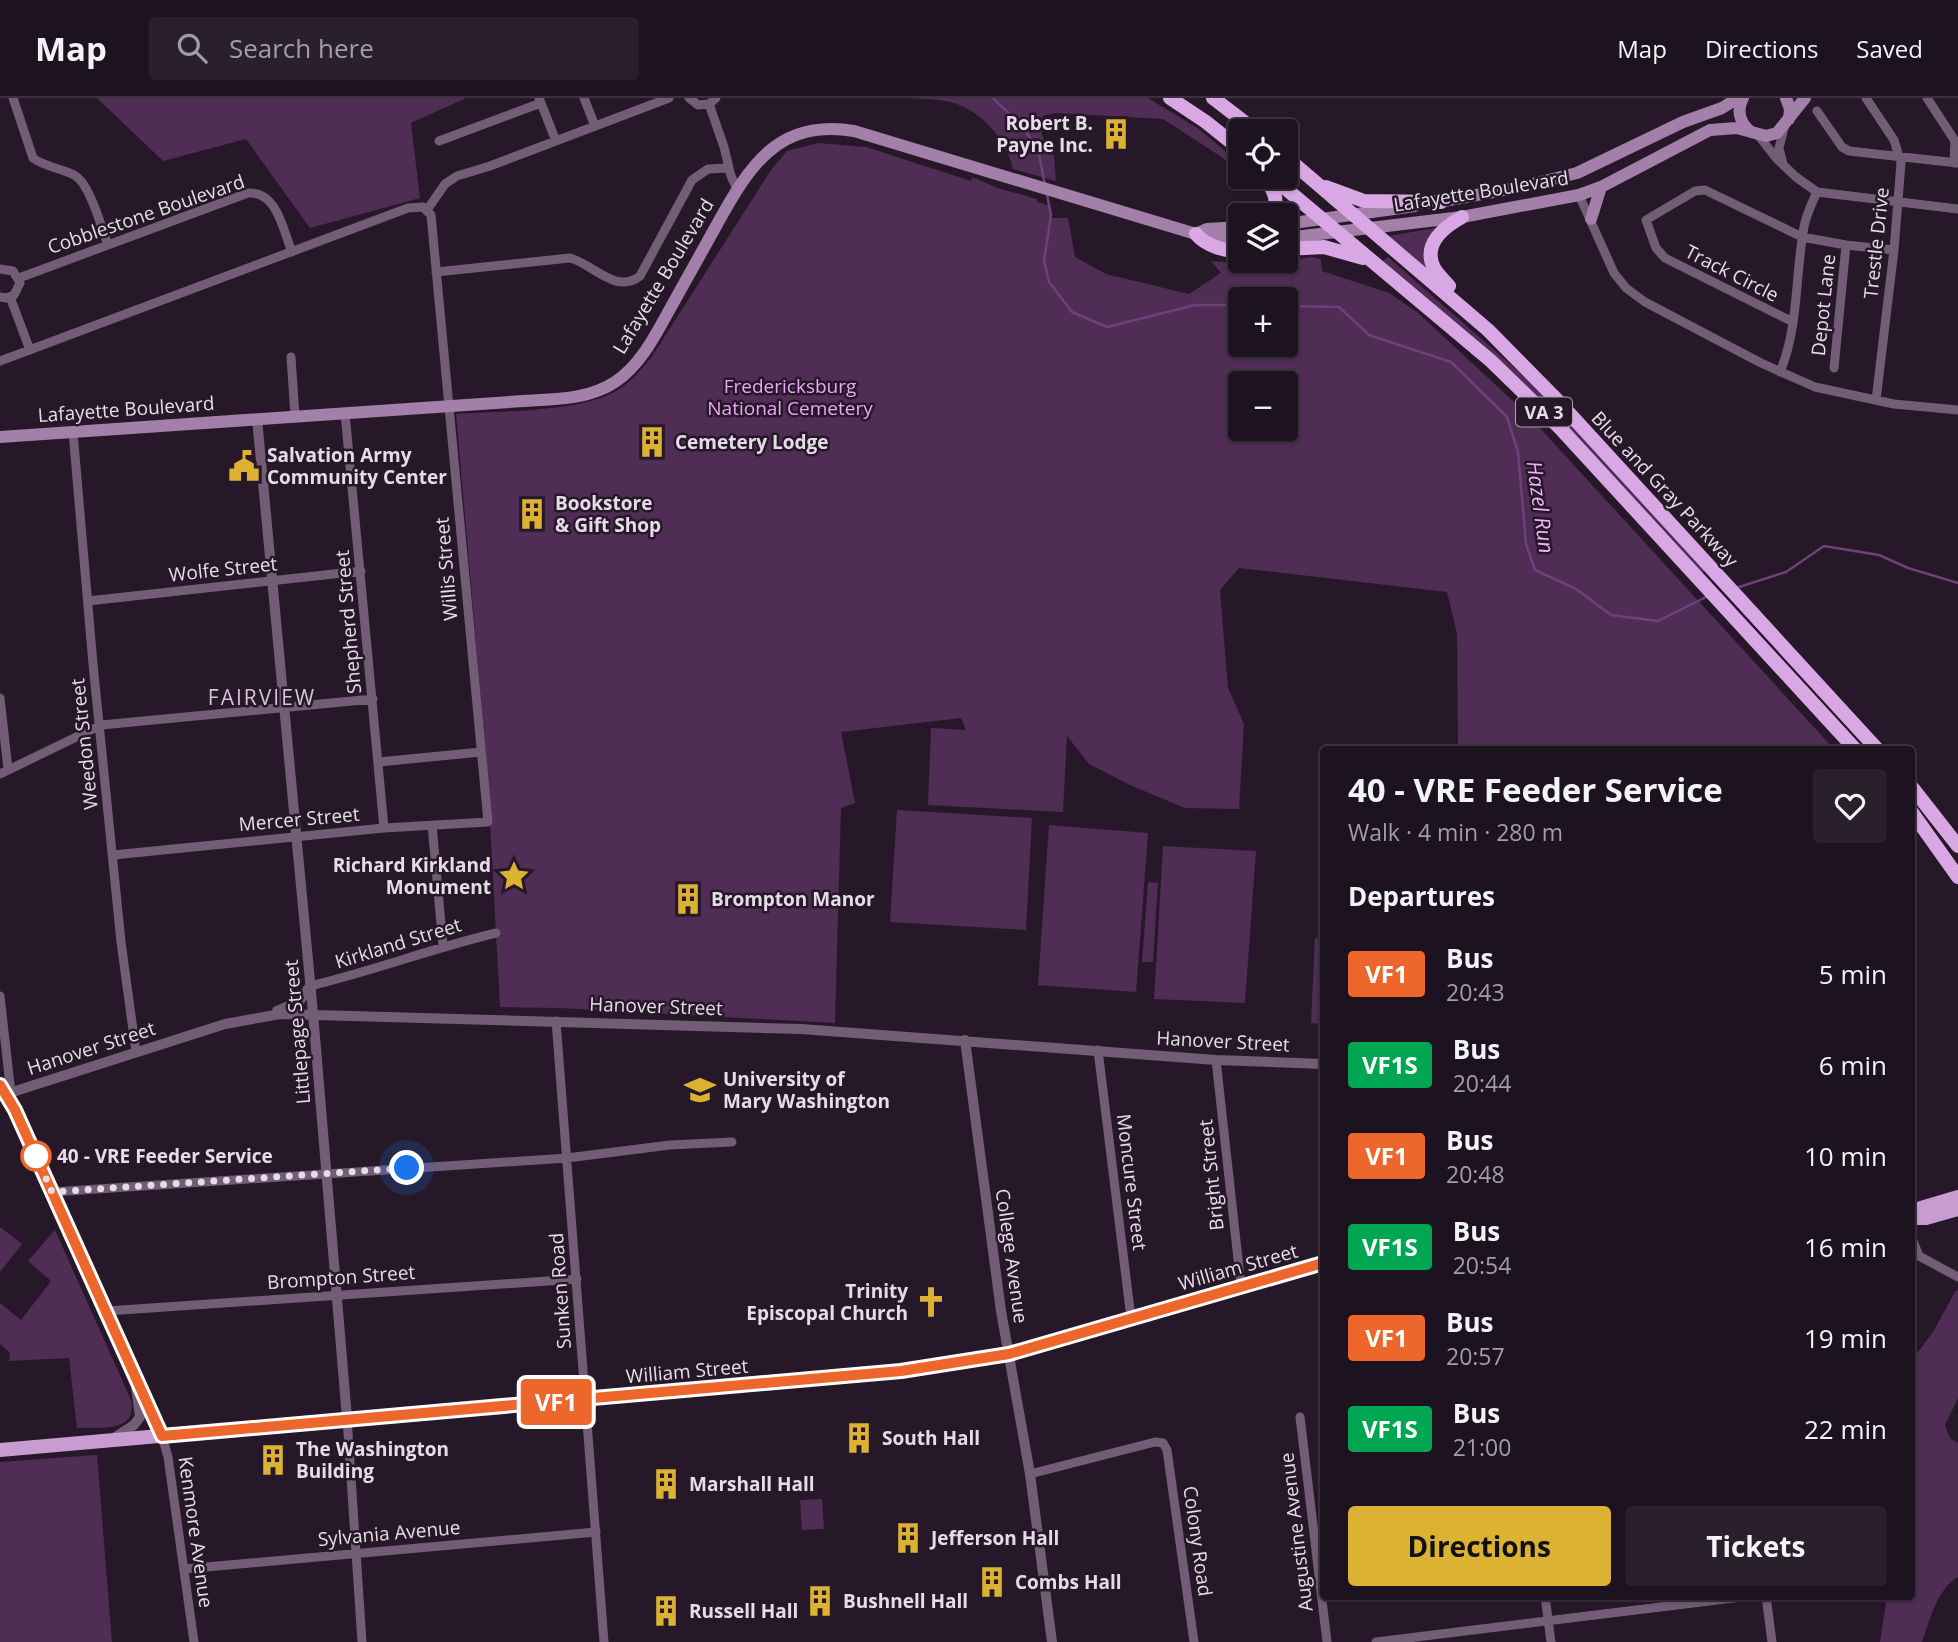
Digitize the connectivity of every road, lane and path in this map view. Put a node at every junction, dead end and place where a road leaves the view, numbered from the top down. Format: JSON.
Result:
{"nodes":[{"id":1,"x":13,"y":98,"type":"edge"},
{"id":2,"x":584,"y":98,"type":"edge"},
{"id":3,"x":689,"y":98,"type":"edge"},
{"id":4,"x":1170,"y":98,"type":"edge"},
{"id":5,"x":1213,"y":98,"type":"edge"},
{"id":6,"x":1740,"y":98,"type":"edge"},
{"id":7,"x":1786,"y":98,"type":"edge"},
{"id":8,"x":1805,"y":98,"type":"edge"},
{"id":9,"x":1866,"y":98,"type":"edge"},
{"id":10,"x":1927,"y":98,"type":"edge"},
{"id":11,"x":663,"y":99,"type":"edge"},
{"id":12,"x":540,"y":100,"type":"edge"},
{"id":13,"x":712,"y":101,"type":"edge"},
{"id":14,"x":1817,"y":111,"type":"dead end"},
{"id":15,"x":1240,"y":119,"type":"edge"},
{"id":16,"x":1787,"y":122,"type":"junction"},
{"id":17,"x":595,"y":126,"type":"junction"},
{"id":18,"x":1755,"y":134,"type":"junction"},
{"id":19,"x":1228,"y":140,"type":"edge"},
{"id":20,"x":439,"y":141,"type":"dead end"},
{"id":21,"x":556,"y":141,"type":"junction"},
{"id":22,"x":1900,"y":157,"type":"junction"},
{"id":23,"x":1956,"y":163,"type":"edge"},
{"id":24,"x":1783,"y":164,"type":"junction"},
{"id":25,"x":728,"y":168,"type":"junction"},
{"id":26,"x":1298,"y":168,"type":"edge"},
{"id":27,"x":1588,"y":168,"type":"junction"},
{"id":28,"x":1315,"y":183,"type":"junction"},
{"id":29,"x":1601,"y":187,"type":"junction"},
{"id":30,"x":737,"y":188,"type":"junction"},
{"id":31,"x":1286,"y":189,"type":"edge"},
{"id":32,"x":1817,"y":192,"type":"junction"},
{"id":33,"x":1579,"y":195,"type":"junction"},
{"id":34,"x":1441,"y":202,"type":"junction"},
{"id":35,"x":1898,"y":202,"type":"junction"},
{"id":36,"x":1958,"y":209,"type":"edge"},
{"id":37,"x":427,"y":210,"type":"junction"},
{"id":38,"x":1353,"y":216,"type":"junction"},
{"id":39,"x":1462,"y":217,"type":"junction"},
{"id":40,"x":1322,"y":219,"type":"junction"},
{"id":41,"x":1591,"y":219,"type":"junction"},
{"id":42,"x":1298,"y":222,"type":"edge"},
{"id":43,"x":1228,"y":228,"type":"edge"},
{"id":44,"x":1367,"y":228,"type":"junction"},
{"id":45,"x":1335,"y":231,"type":"junction"},
{"id":46,"x":1196,"y":234,"type":"junction"},
{"id":47,"x":1298,"y":236,"type":"edge"},
{"id":48,"x":1802,"y":237,"type":"junction"},
{"id":49,"x":1228,"y":240,"type":"edge"},
{"id":50,"x":108,"y":245,"type":"junction"},
{"id":51,"x":1846,"y":245,"type":"junction"},
{"id":52,"x":1298,"y":248,"type":"edge"},
{"id":53,"x":1228,"y":250,"type":"edge"},
{"id":54,"x":1894,"y":250,"type":"junction"},
{"id":55,"x":292,"y":252,"type":"junction"},
{"id":56,"x":1378,"y":264,"type":"junction"},
{"id":57,"x":0,"y":269,"type":"edge"},
{"id":58,"x":436,"y":272,"type":"junction"},
{"id":59,"x":19,"y":278,"type":"junction"},
{"id":60,"x":5,"y":297,"type":"edge"},
{"id":61,"x":1460,"y":305,"type":"junction"},
{"id":62,"x":1793,"y":322,"type":"junction"},
{"id":63,"x":30,"y":350,"type":"junction"},
{"id":64,"x":291,"y":357,"type":"dead end"},
{"id":65,"x":0,"y":361,"type":"edge"},
{"id":66,"x":1834,"y":368,"type":"dead end"},
{"id":67,"x":1780,"y":372,"type":"junction"},
{"id":68,"x":1876,"y":400,"type":"junction"},
{"id":69,"x":448,"y":405,"type":"junction"},
{"id":70,"x":1958,"y":410,"type":"edge"},
{"id":71,"x":345,"y":413,"type":"junction"},
{"id":72,"x":295,"y":416,"type":"junction"},
{"id":73,"x":257,"y":419,"type":"junction"},
{"id":74,"x":73,"y":432,"type":"junction"},
{"id":75,"x":0,"y":437,"type":"edge"},
{"id":76,"x":361,"y":571,"type":"junction"},
{"id":77,"x":272,"y":581,"type":"junction"},
{"id":78,"x":88,"y":601,"type":"junction"},
{"id":79,"x":0,"y":698,"type":"edge"},
{"id":80,"x":373,"y":699,"type":"junction"},
{"id":81,"x":284,"y":708,"type":"junction"},
{"id":82,"x":100,"y":724,"type":"junction"},
{"id":83,"x":1852,"y":746,"type":"edge"},
{"id":84,"x":1874,"y":746,"type":"edge"},
{"id":85,"x":481,"y":752,"type":"junction"},
{"id":86,"x":379,"y":762,"type":"junction"},
{"id":87,"x":4,"y":771,"type":"edge"},
{"id":88,"x":1915,"y":791,"type":"edge"},
{"id":89,"x":1915,"y":817,"type":"edge"},
{"id":90,"x":488,"y":821,"type":"joint"},
{"id":91,"x":432,"y":825,"type":"junction"},
{"id":92,"x":384,"y":828,"type":"junction"},
{"id":93,"x":297,"y":836,"type":"junction"},
{"id":94,"x":1958,"y":846,"type":"edge"},
{"id":95,"x":113,"y":855,"type":"junction"},
{"id":96,"x":1958,"y":877,"type":"edge"},
{"id":97,"x":496,"y":933,"type":"dead end"},
{"id":98,"x":443,"y":946,"type":"junction"},
{"id":99,"x":310,"y":986,"type":"junction"},
{"id":100,"x":0,"y":996,"type":"edge"},
{"id":101,"x":313,"y":1013,"type":"junction"},
{"id":102,"x":262,"y":1017,"type":"junction"},
{"id":103,"x":556,"y":1021,"type":"junction"},
{"id":104,"x":965,"y":1040,"type":"junction"},
{"id":105,"x":1098,"y":1050,"type":"junction"},
{"id":106,"x":136,"y":1052,"type":"junction"},
{"id":107,"x":1216,"y":1060,"type":"junction"},
{"id":108,"x":1320,"y":1064,"type":"edge"},
{"id":109,"x":2,"y":1092,"type":"edge"},
{"id":110,"x":732,"y":1142,"type":"dead end"},
{"id":111,"x":568,"y":1158,"type":"junction"},
{"id":112,"x":327,"y":1172,"type":"junction"},
{"id":113,"x":52,"y":1192,"type":"junction"},
{"id":114,"x":1958,"y":1197,"type":"edge"},
{"id":115,"x":1958,"y":1209,"type":"edge"},
{"id":116,"x":1915,"y":1213,"type":"edge"},
{"id":117,"x":1915,"y":1217,"type":"edge"},
{"id":118,"x":1915,"y":1246,"type":"edge"},
{"id":119,"x":1320,"y":1264,"type":"edge"},
{"id":120,"x":1958,"y":1277,"type":"edge"},
{"id":121,"x":577,"y":1279,"type":"junction"},
{"id":122,"x":1241,"y":1286,"type":"junction"},
{"id":123,"x":337,"y":1294,"type":"junction"},
{"id":124,"x":107,"y":1311,"type":"junction"},
{"id":125,"x":1131,"y":1318,"type":"junction"},
{"id":126,"x":1009,"y":1354,"type":"junction"},
{"id":127,"x":133,"y":1370,"type":"junction"},
{"id":128,"x":586,"y":1400,"type":"junction"},
{"id":129,"x":1300,"y":1417,"type":"dead end"},
{"id":130,"x":347,"y":1418,"type":"junction"},
{"id":131,"x":162,"y":1436,"type":"junction"},
{"id":132,"x":110,"y":1440,"type":"junction"},
{"id":133,"x":0,"y":1450,"type":"edge"},
{"id":134,"x":1030,"y":1474,"type":"junction"},
{"id":135,"x":1318,"y":1513,"type":"edge"},
{"id":136,"x":596,"y":1532,"type":"junction"},
{"id":137,"x":1320,"y":1542,"type":"edge"},
{"id":138,"x":357,"y":1553,"type":"junction"},
{"id":139,"x":184,"y":1569,"type":"junction"},
{"id":140,"x":1324,"y":1600,"type":"edge"},
{"id":141,"x":1545,"y":1600,"type":"edge"},
{"id":142,"x":1718,"y":1600,"type":"edge"},
{"id":143,"x":1767,"y":1600,"type":"edge"},
{"id":144,"x":1548,"y":1622,"type":"junction"},
{"id":145,"x":194,"y":1642,"type":"edge"},
{"id":146,"x":362,"y":1642,"type":"edge"},
{"id":147,"x":604,"y":1642,"type":"edge"},
{"id":148,"x":1052,"y":1642,"type":"edge"},
{"id":149,"x":1194,"y":1642,"type":"edge"},
{"id":150,"x":1327,"y":1642,"type":"edge"},
{"id":151,"x":1376,"y":1642,"type":"edge"},
{"id":152,"x":1550,"y":1642,"type":"edge"},
{"id":153,"x":1772,"y":1642,"type":"edge"}],
"edges":[{"from":1,"to":50,"type":"street"},
{"from":2,"to":17,"type":"street"},
{"from":3,"to":13,"type":"street"},
{"from":4,"to":19,"type":"highway"},
{"from":5,"to":15,"type":"highway"},
{"from":6,"to":18,"type":"main road","name":"Lafayette Boulevard"},
{"from":6,"to":27,"type":"main road","name":"Lafayette Boulevard"},
{"from":7,"to":16,"type":"main road"},
{"from":8,"to":16,"type":"main road"},
{"from":9,"to":22,"type":"street","name":"Trestle Drive"},
{"from":10,"to":23,"type":"street"},
{"from":11,"to":17,"type":"street"},
{"from":12,"to":20,"type":"street"},
{"from":12,"to":21,"type":"street"},
{"from":13,"to":25,"type":"street"},
{"from":14,"to":22,"type":"street"},
{"from":16,"to":18,"type":"main road","name":"Lafayette Boulevard"},
{"from":16,"to":24,"type":"street"},
{"from":17,"to":21,"type":"street"},
{"from":18,"to":24,"type":"street"},
{"from":18,"to":29,"type":"main road","name":"Lafayette Boulevard"},
{"from":21,"to":37,"type":"street"},
{"from":22,"to":23,"type":"street"},
{"from":22,"to":35,"type":"street","name":"Trestle Drive"},
{"from":24,"to":32,"type":"street"},
{"from":25,"to":30,"type":"street"},
{"from":25,"to":58,"type":"street"},
{"from":26,"to":28,"type":"highway","name":"Blue and Gray Parkway","number":"VA 3"},
{"from":27,"to":33,"type":"main road"},
{"from":27,"to":34,"type":"main road","name":"Lafayette Boulevard"},
{"from":28,"to":34,"type":"highway"},
{"from":28,"to":38,"type":"highway","name":"Blue and Gray Parkway","number":"VA 3"},
{"from":29,"to":33,"type":"main road","name":"Lafayette Boulevard"},
{"from":29,"to":41,"type":"main road"},
{"from":30,"to":46,"type":"main road","name":"Lafayette Boulevard"},
{"from":30,"to":69,"type":"main road","name":"Lafayette Boulevard"},
{"from":31,"to":40,"type":"highway","name":"Blue and Gray Parkway","number":"VA 3"},
{"from":32,"to":35,"type":"street"},
{"from":32,"to":48,"type":"street"},
{"from":33,"to":39,"type":"main road","name":"Lafayette Boulevard"},
{"from":33,"to":41,"type":"street"},
{"from":34,"to":38,"type":"main road","name":"Lafayette Boulevard"},
{"from":35,"to":36,"type":"street"},
{"from":35,"to":54,"type":"street","name":"Trestle Drive"},
{"from":37,"to":55,"type":"street"},
{"from":37,"to":58,"type":"street","name":"Willis Street"},
{"from":38,"to":40,"type":"main road","name":"Lafayette Boulevard"},
{"from":38,"to":44,"type":"highway","name":"Blue and Gray Parkway","number":"VA 3"},
{"from":39,"to":44,"type":"main road","name":"Lafayette Boulevard"},
{"from":39,"to":61,"type":"highway"},
{"from":40,"to":42,"type":"main road","name":"Lafayette Boulevard"},
{"from":40,"to":45,"type":"highway","name":"Blue and Gray Parkway","number":"VA 3"},
{"from":41,"to":67,"type":"street"},
{"from":43,"to":46,"type":"main road","name":"Lafayette Boulevard"},
{"from":44,"to":45,"type":"main road","name":"Lafayette Boulevard"},
{"from":44,"to":61,"type":"highway","name":"Blue and Gray Parkway","number":"VA 3"},
{"from":45,"to":47,"type":"main road","name":"Lafayette Boulevard"},
{"from":45,"to":56,"type":"highway","name":"Blue and Gray Parkway","number":"VA 3"},
{"from":46,"to":49,"type":"main road","name":"Lafayette Boulevard"},
{"from":46,"to":53,"type":"highway"},
{"from":48,"to":51,"type":"street"},
{"from":48,"to":62,"type":"street"},
{"from":48,"to":62,"type":"street","name":"Track Circle"},
{"from":50,"to":55,"type":"street","name":"Cobblestone Boulevard"},
{"from":50,"to":59,"type":"street","name":"Cobblestone Boulevard"},
{"from":51,"to":54,"type":"street"},
{"from":51,"to":66,"type":"street","name":"Depot Lane"},
{"from":52,"to":56,"type":"highway"},
{"from":54,"to":68,"type":"street","name":"Trestle Drive"},
{"from":55,"to":63,"type":"street"},
{"from":56,"to":83,"type":"highway","name":"Blue and Gray Parkway","number":"VA 3"},
{"from":57,"to":59,"type":"street"},
{"from":58,"to":69,"type":"street","name":"Willis Street"},
{"from":59,"to":60,"type":"street"},
{"from":60,"to":63,"type":"street"},
{"from":61,"to":84,"type":"highway","name":"Blue and Gray Parkway","number":"VA 3"},
{"from":62,"to":67,"type":"street"},
{"from":63,"to":65,"type":"street"},
{"from":64,"to":72,"type":"street"},
{"from":67,"to":68,"type":"street"},
{"from":68,"to":70,"type":"street"},
{"from":69,"to":71,"type":"main road","name":"Lafayette Boulevard"},
{"from":69,"to":85,"type":"street","name":"Willis Street"},
{"from":71,"to":72,"type":"main road","name":"Lafayette Boulevard"},
{"from":71,"to":76,"type":"street","name":"Shepherd Street"},
{"from":72,"to":73,"type":"main road","name":"Lafayette Boulevard"},
{"from":73,"to":74,"type":"main road","name":"Lafayette Boulevard"},
{"from":73,"to":77,"type":"street","name":"Littlepage Street"},
{"from":74,"to":75,"type":"main road","name":"Lafayette Boulevard"},
{"from":74,"to":78,"type":"street","name":"Weedon Street"},
{"from":76,"to":77,"type":"street","name":"Wolfe Street"},
{"from":76,"to":80,"type":"street","name":"Shepherd Street"},
{"from":77,"to":78,"type":"street","name":"Wolfe Street"},
{"from":77,"to":81,"type":"street","name":"Littlepage Street"},
{"from":78,"to":82,"type":"street","name":"Weedon Street"},
{"from":79,"to":87,"type":"street"},
{"from":80,"to":81,"type":"street"},
{"from":80,"to":86,"type":"street","name":"Shepherd Street"},
{"from":81,"to":82,"type":"street"},
{"from":81,"to":93,"type":"street","name":"Littlepage Street"},
{"from":82,"to":87,"type":"street"},
{"from":82,"to":95,"type":"street","name":"Weedon Street"},
{"from":85,"to":86,"type":"street"},
{"from":85,"to":90,"type":"street","name":"Willis Street"},
{"from":86,"to":92,"type":"street","name":"Shepherd Street"},
{"from":88,"to":94,"type":"highway"},
{"from":89,"to":96,"type":"highway"},
{"from":90,"to":91,"type":"street","name":"Mercer Street"},
{"from":91,"to":92,"type":"street","name":"Mercer Street"},
{"from":91,"to":98,"type":"street"},
{"from":92,"to":93,"type":"street","name":"Mercer Street"},
{"from":93,"to":95,"type":"street","name":"Mercer Street"},
{"from":93,"to":99,"type":"street","name":"Littlepage Street"},
{"from":95,"to":106,"type":"street","name":"Weedon Street"},
{"from":97,"to":98,"type":"street","name":"Kirkland Street"},
{"from":98,"to":99,"type":"street","name":"Kirkland Street"},
{"from":99,"to":101,"type":"street","name":"Littlepage Street"},
{"from":99,"to":102,"type":"street"},
{"from":100,"to":109,"type":"street"},
{"from":101,"to":102,"type":"street","name":"Hanover Street"},
{"from":101,"to":103,"type":"street","name":"Hanover Street"},
{"from":101,"to":112,"type":"street","name":"Littlepage Street"},
{"from":102,"to":106,"type":"street","name":"Hanover Street"},
{"from":103,"to":104,"type":"street","name":"Hanover Street"},
{"from":103,"to":111,"type":"street","name":"Sunken Road"},
{"from":104,"to":105,"type":"street","name":"Hanover Street"},
{"from":104,"to":126,"type":"street","name":"College Avenue"},
{"from":105,"to":107,"type":"street","name":"Hanover Street"},
{"from":105,"to":125,"type":"street","name":"Moncure Street"},
{"from":106,"to":109,"type":"street","name":"Hanover Street"},
{"from":107,"to":108,"type":"street","name":"Hanover Street"},
{"from":107,"to":122,"type":"street","name":"Bright Street"},
{"from":109,"to":113,"type":"street","name":"Kenmore Avenue"},
{"from":110,"to":111,"type":"street"},
{"from":111,"to":112,"type":"street"},
{"from":111,"to":121,"type":"street","name":"Sunken Road"},
{"from":112,"to":113,"type":"street"},
{"from":112,"to":123,"type":"street","name":"Littlepage Street"},
{"from":113,"to":124,"type":"street","name":"Kenmore Avenue"},
{"from":114,"to":116,"type":"main road"},
{"from":115,"to":117,"type":"main road"},
{"from":118,"to":120,"type":"street"},
{"from":119,"to":122,"type":"main road","name":"William Street"},
{"from":121,"to":123,"type":"street","name":"Brompton Street"},
{"from":121,"to":128,"type":"street","name":"Sunken Road"},
{"from":122,"to":125,"type":"main road","name":"William Street"},
{"from":123,"to":124,"type":"street","name":"Brompton Street"},
{"from":123,"to":130,"type":"street","name":"Littlepage Street"},
{"from":124,"to":127,"type":"street","name":"Kenmore Avenue"},
{"from":125,"to":126,"type":"main road","name":"William Street"},
{"from":126,"to":128,"type":"main road","name":"William Street"},
{"from":126,"to":134,"type":"street","name":"College Avenue"},
{"from":127,"to":131,"type":"street","name":"Kenmore Avenue"},
{"from":127,"to":132,"type":"street"},
{"from":128,"to":130,"type":"main road","name":"William Street"},
{"from":128,"to":136,"type":"street","name":"Sunken Road"},
{"from":129,"to":135,"type":"street","name":"Augustine Avenue"},
{"from":130,"to":131,"type":"main road","name":"William Street"},
{"from":130,"to":138,"type":"street","name":"Littlepage Street"},
{"from":131,"to":132,"type":"main road","name":"William Street"},
{"from":131,"to":139,"type":"street","name":"Kenmore Avenue"},
{"from":132,"to":133,"type":"main road","name":"William Street"},
{"from":134,"to":148,"type":"street","name":"College Avenue"},
{"from":134,"to":149,"type":"street","name":"Colony Road"},
{"from":135,"to":137,"type":"street","name":"Augustine Avenue"},
{"from":136,"to":138,"type":"street","name":"Sylvania Avenue"},
{"from":136,"to":147,"type":"street","name":"Sunken Road"},
{"from":138,"to":139,"type":"street","name":"Sylvania Avenue"},
{"from":138,"to":146,"type":"street","name":"Littlepage Street"},
{"from":139,"to":145,"type":"street","name":"Kenmore Avenue"},
{"from":140,"to":150,"type":"street","name":"Augustine Avenue"},
{"from":141,"to":144,"type":"street"},
{"from":142,"to":144,"type":"street"},
{"from":143,"to":153,"type":"street"},
{"from":144,"to":151,"type":"street"},
{"from":144,"to":152,"type":"street"}]}
